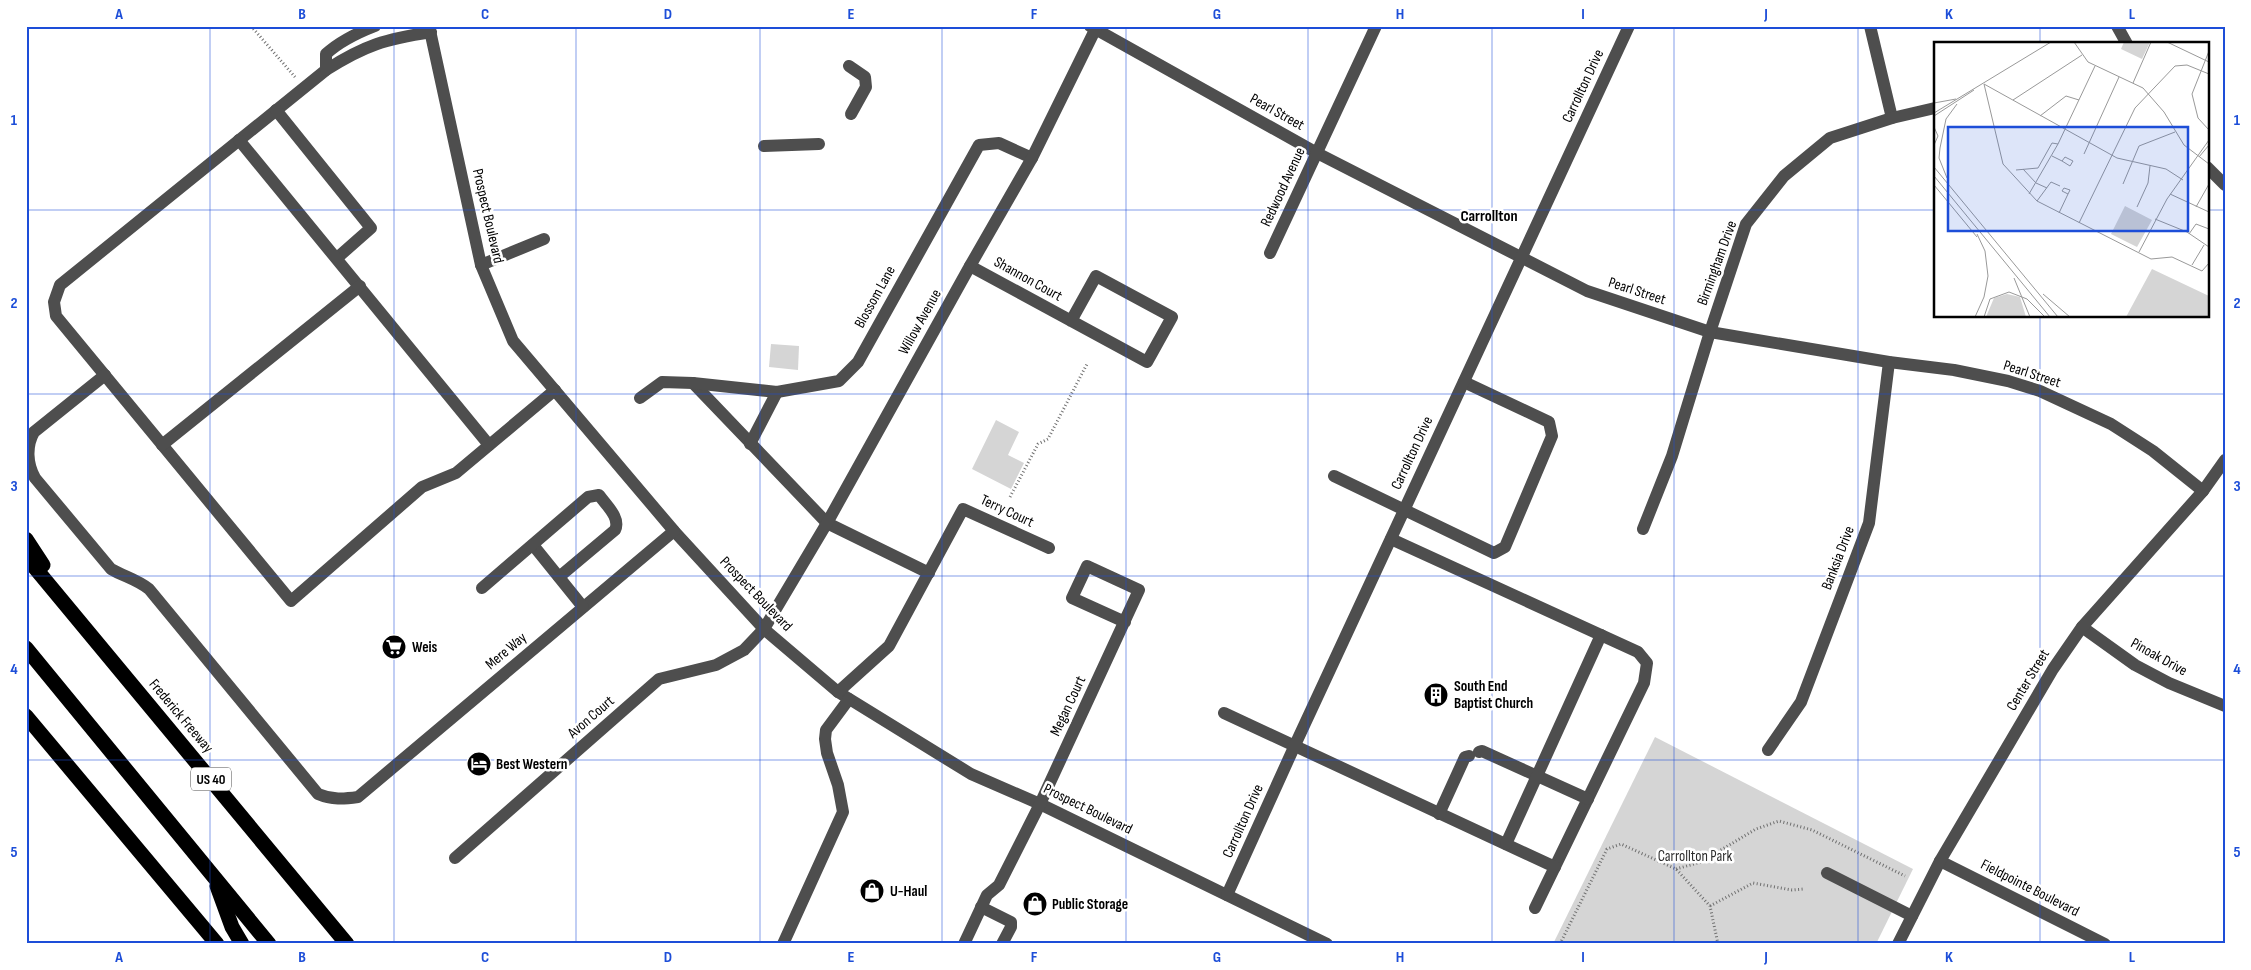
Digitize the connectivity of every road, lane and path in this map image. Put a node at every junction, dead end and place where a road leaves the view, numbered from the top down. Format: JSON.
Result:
{"nodes":[{"id":1,"x":251,"y":26,"type":"edge"},
{"id":2,"x":374,"y":26,"type":"edge"},
{"id":3,"x":1376,"y":26,"type":"edge"},
{"id":4,"x":1629,"y":26,"type":"edge"},
{"id":5,"x":1870,"y":26,"type":"edge"},
{"id":6,"x":2117,"y":26,"type":"edge"},
{"id":7,"x":1094,"y":27,"type":"edge"},
{"id":8,"x":430,"y":29,"type":"edge"},
{"id":9,"x":2125,"y":42,"type":"edge"},
{"id":10,"x":848,"y":66,"type":"dead end"},
{"id":11,"x":326,"y":70,"type":"junction"},
{"id":12,"x":304,"y":88,"type":"junction"},
{"id":13,"x":1934,"y":108,"type":"edge"},
{"id":14,"x":276,"y":110,"type":"junction"},
{"id":15,"x":851,"y":114,"type":"dead end"},
{"id":16,"x":1892,"y":118,"type":"junction"},
{"id":17,"x":239,"y":140,"type":"junction"},
{"id":18,"x":819,"y":144,"type":"dead end"},
{"id":19,"x":764,"y":146,"type":"dead end"},
{"id":20,"x":1317,"y":153,"type":"junction"},
{"id":21,"x":1032,"y":158,"type":"junction"},
{"id":22,"x":2208,"y":168,"type":"edge"},
{"id":23,"x":2225,"y":186,"type":"edge"},
{"id":24,"x":544,"y":239,"type":"dead end"},
{"id":25,"x":1270,"y":253,"type":"dead end"},
{"id":26,"x":337,"y":258,"type":"junction"},
{"id":27,"x":1522,"y":259,"type":"junction"},
{"id":28,"x":481,"y":265,"type":"junction"},
{"id":29,"x":970,"y":266,"type":"junction"},
{"id":30,"x":360,"y":286,"type":"junction"},
{"id":31,"x":1071,"y":321,"type":"junction"},
{"id":32,"x":1710,"y":332,"type":"junction"},
{"id":33,"x":1889,"y":362,"type":"junction"},
{"id":34,"x":1087,"y":364,"type":"dead end"},
{"id":35,"x":105,"y":375,"type":"junction"},
{"id":36,"x":1464,"y":382,"type":"junction"},
{"id":37,"x":692,"y":383,"type":"junction"},
{"id":38,"x":555,"y":390,"type":"junction"},
{"id":39,"x":777,"y":392,"type":"junction"},
{"id":40,"x":640,"y":398,"type":"dead end"},
{"id":41,"x":750,"y":444,"type":"junction"},
{"id":42,"x":162,"y":445,"type":"junction"},
{"id":43,"x":489,"y":445,"type":"junction"},
{"id":44,"x":2225,"y":460,"type":"edge"},
{"id":45,"x":1334,"y":476,"type":"dead end"},
{"id":46,"x":2203,"y":491,"type":"junction"},
{"id":47,"x":1010,"y":497,"type":"dead end"},
{"id":48,"x":1404,"y":509,"type":"junction"},
{"id":49,"x":828,"y":524,"type":"junction"},
{"id":50,"x":1643,"y":529,"type":"dead end"},
{"id":51,"x":674,"y":531,"type":"junction"},
{"id":52,"x":26,"y":539,"type":"edge"},
{"id":53,"x":1391,"y":539,"type":"junction"},
{"id":54,"x":533,"y":545,"type":"junction"},
{"id":55,"x":1049,"y":548,"type":"dead end"},
{"id":56,"x":26,"y":557,"type":"edge"},
{"id":57,"x":928,"y":573,"type":"junction"},
{"id":58,"x":559,"y":577,"type":"junction"},
{"id":59,"x":482,"y":588,"type":"dead end"},
{"id":60,"x":583,"y":608,"type":"junction"},
{"id":61,"x":75,"y":615,"type":"junction"},
{"id":62,"x":1125,"y":622,"type":"junction"},
{"id":63,"x":2082,"y":627,"type":"junction"},
{"id":64,"x":764,"y":630,"type":"junction"},
{"id":65,"x":1601,"y":635,"type":"junction"},
{"id":66,"x":26,"y":648,"type":"edge"},
{"id":67,"x":838,"y":692,"type":"junction"},
{"id":68,"x":849,"y":699,"type":"junction"},
{"id":69,"x":2225,"y":706,"type":"edge"},
{"id":70,"x":1224,"y":712,"type":"dead end"},
{"id":71,"x":26,"y":716,"type":"edge"},
{"id":72,"x":1295,"y":744,"type":"junction"},
{"id":73,"x":1768,"y":750,"type":"dead end"},
{"id":74,"x":1537,"y":776,"type":"junction"},
{"id":75,"x":1588,"y":799,"type":"junction"},
{"id":76,"x":1040,"y":804,"type":"junction"},
{"id":77,"x":1439,"y":814,"type":"junction"},
{"id":78,"x":1506,"y":844,"type":"junction"},
{"id":79,"x":455,"y":858,"type":"dead end"},
{"id":80,"x":1940,"y":861,"type":"junction"},
{"id":81,"x":1555,"y":866,"type":"junction"},
{"id":82,"x":1676,"y":869,"type":"junction"},
{"id":83,"x":1827,"y":872,"type":"dead end"},
{"id":84,"x":214,"y":875,"type":"junction"},
{"id":85,"x":1905,"y":876,"type":"dead end"},
{"id":86,"x":1804,"y":889,"type":"dead end"},
{"id":87,"x":1228,"y":895,"type":"junction"},
{"id":88,"x":1710,"y":906,"type":"junction"},
{"id":89,"x":981,"y":907,"type":"junction"},
{"id":90,"x":1535,"y":908,"type":"dead end"},
{"id":91,"x":1912,"y":916,"type":"junction"},
{"id":92,"x":217,"y":944,"type":"edge"},
{"id":93,"x":242,"y":944,"type":"edge"},
{"id":94,"x":269,"y":944,"type":"edge"},
{"id":95,"x":346,"y":944,"type":"edge"},
{"id":96,"x":783,"y":944,"type":"edge"},
{"id":97,"x":964,"y":944,"type":"edge"},
{"id":98,"x":1002,"y":944,"type":"edge"},
{"id":99,"x":1327,"y":944,"type":"edge"},
{"id":100,"x":1560,"y":944,"type":"edge"},
{"id":101,"x":1718,"y":944,"type":"edge"},
{"id":102,"x":1898,"y":944,"type":"edge"},
{"id":103,"x":2105,"y":944,"type":"edge"}],
"edges":[{"from":1,"to":12,"type":"path"},
{"from":2,"to":11,"type":"street"},
{"from":3,"to":20,"type":"street","name":"Redwood Avenue"},
{"from":4,"to":27,"type":"street","name":"Carrollton Drive"},
{"from":5,"to":16,"type":"street"},
{"from":6,"to":9,"type":"street"},
{"from":7,"to":20,"type":"street","name":"Pearl Street"},
{"from":7,"to":21,"type":"street","name":"Willow Avenue"},
{"from":8,"to":11,"type":"street"},
{"from":8,"to":28,"type":"street","name":"Prospect Boulevard"},
{"from":10,"to":15,"type":"street"},
{"from":11,"to":12,"type":"street"},
{"from":12,"to":14,"type":"street"},
{"from":13,"to":16,"type":"street","name":"Birmingham Drive"},
{"from":14,"to":17,"type":"street"},
{"from":14,"to":26,"type":"street"},
{"from":16,"to":32,"type":"street","name":"Birmingham Drive"},
{"from":17,"to":26,"type":"street"},
{"from":17,"to":35,"type":"street"},
{"from":18,"to":19,"type":"street"},
{"from":20,"to":25,"type":"street","name":"Redwood Avenue"},
{"from":20,"to":27,"type":"street","name":"Pearl Street"},
{"from":21,"to":29,"type":"street","name":"Willow Avenue"},
{"from":21,"to":39,"type":"street","name":"Blossom Lane"},
{"from":22,"to":23,"type":"street"},
{"from":24,"to":28,"type":"street"},
{"from":26,"to":30,"type":"street"},
{"from":27,"to":32,"type":"street","name":"Pearl Street"},
{"from":27,"to":36,"type":"street","name":"Carrollton Drive"},
{"from":28,"to":38,"type":"street","name":"Prospect Boulevard"},
{"from":29,"to":31,"type":"street","name":"Shannon Court"},
{"from":29,"to":49,"type":"street","name":"Willow Avenue"},
{"from":30,"to":42,"type":"street"},
{"from":30,"to":43,"type":"street"},
{"from":31,"to":31,"type":"street","name":"Shannon Court"},
{"from":32,"to":33,"type":"street","name":"Pearl Street"},
{"from":32,"to":50,"type":"street","name":"Birmingham Drive"},
{"from":33,"to":46,"type":"street","name":"Pearl Street"},
{"from":33,"to":73,"type":"street","name":"Banksia Drive"},
{"from":34,"to":47,"type":"path"},
{"from":35,"to":42,"type":"street"},
{"from":35,"to":60,"type":"street","name":"Mere Way"},
{"from":36,"to":48,"type":"street","name":"Carrollton Drive"},
{"from":36,"to":48,"type":"street"},
{"from":37,"to":39,"type":"street","name":"Blossom Lane"},
{"from":37,"to":40,"type":"street","name":"Blossom Lane"},
{"from":37,"to":41,"type":"street"},
{"from":38,"to":43,"type":"street"},
{"from":38,"to":51,"type":"street","name":"Prospect Boulevard"},
{"from":39,"to":41,"type":"street"},
{"from":41,"to":49,"type":"street"},
{"from":42,"to":43,"type":"street"},
{"from":44,"to":46,"type":"street","name":"Center Street"},
{"from":45,"to":48,"type":"street"},
{"from":46,"to":63,"type":"street","name":"Center Street"},
{"from":48,"to":53,"type":"street","name":"Carrollton Drive"},
{"from":49,"to":57,"type":"street"},
{"from":49,"to":64,"type":"street","name":"Willow Avenue"},
{"from":51,"to":60,"type":"street","name":"Mere Way"},
{"from":51,"to":64,"type":"street","name":"Prospect Boulevard"},
{"from":52,"to":61,"type":"highway"},
{"from":53,"to":65,"type":"street"},
{"from":53,"to":72,"type":"street","name":"Carrollton Drive"},
{"from":54,"to":58,"type":"street"},
{"from":54,"to":58,"type":"street"},
{"from":54,"to":59,"type":"street"},
{"from":55,"to":57,"type":"street","name":"Terry Court"},
{"from":56,"to":61,"type":"highway","name":"Frederick Freeway","number":"US 40"},
{"from":57,"to":67,"type":"street","name":"Terry Court"},
{"from":58,"to":60,"type":"street"},
{"from":61,"to":95,"type":"highway","name":"Frederick Freeway","number":"US 40"},
{"from":62,"to":62,"type":"street","name":"Megan Court"},
{"from":62,"to":76,"type":"street","name":"Megan Court"},
{"from":63,"to":69,"type":"street","name":"Pinoak Drive"},
{"from":63,"to":80,"type":"street","name":"Center Street"},
{"from":64,"to":67,"type":"street","name":"Prospect Boulevard"},
{"from":64,"to":79,"type":"street","name":"Avon Court"},
{"from":65,"to":74,"type":"street"},
{"from":65,"to":75,"type":"street"},
{"from":66,"to":84,"type":"highway"},
{"from":67,"to":68,"type":"street","name":"Prospect Boulevard"},
{"from":68,"to":76,"type":"street","name":"Prospect Boulevard"},
{"from":68,"to":96,"type":"street"},
{"from":70,"to":72,"type":"street"},
{"from":71,"to":92,"type":"highway"},
{"from":72,"to":77,"type":"street"},
{"from":72,"to":87,"type":"street","name":"Carrollton Drive"},
{"from":74,"to":75,"type":"street"},
{"from":74,"to":77,"type":"street"},
{"from":74,"to":78,"type":"street"},
{"from":75,"to":81,"type":"street"},
{"from":76,"to":87,"type":"street","name":"Prospect Boulevard"},
{"from":76,"to":89,"type":"street","name":"Megan Court"},
{"from":77,"to":78,"type":"street"},
{"from":78,"to":81,"type":"street"},
{"from":80,"to":91,"type":"street","name":"Center Street"},
{"from":80,"to":103,"type":"street","name":"Fieldpointe Boulevard"},
{"from":81,"to":90,"type":"street"},
{"from":82,"to":85,"type":"path"},
{"from":82,"to":88,"type":"path"},
{"from":82,"to":100,"type":"path"},
{"from":83,"to":91,"type":"street"},
{"from":84,"to":93,"type":"highway"},
{"from":84,"to":94,"type":"highway"},
{"from":86,"to":88,"type":"path"},
{"from":87,"to":99,"type":"street","name":"Prospect Boulevard"},
{"from":88,"to":101,"type":"path"},
{"from":89,"to":97,"type":"street","name":"Megan Court"},
{"from":89,"to":98,"type":"street"},
{"from":91,"to":102,"type":"street","name":"Center Street"}]}
